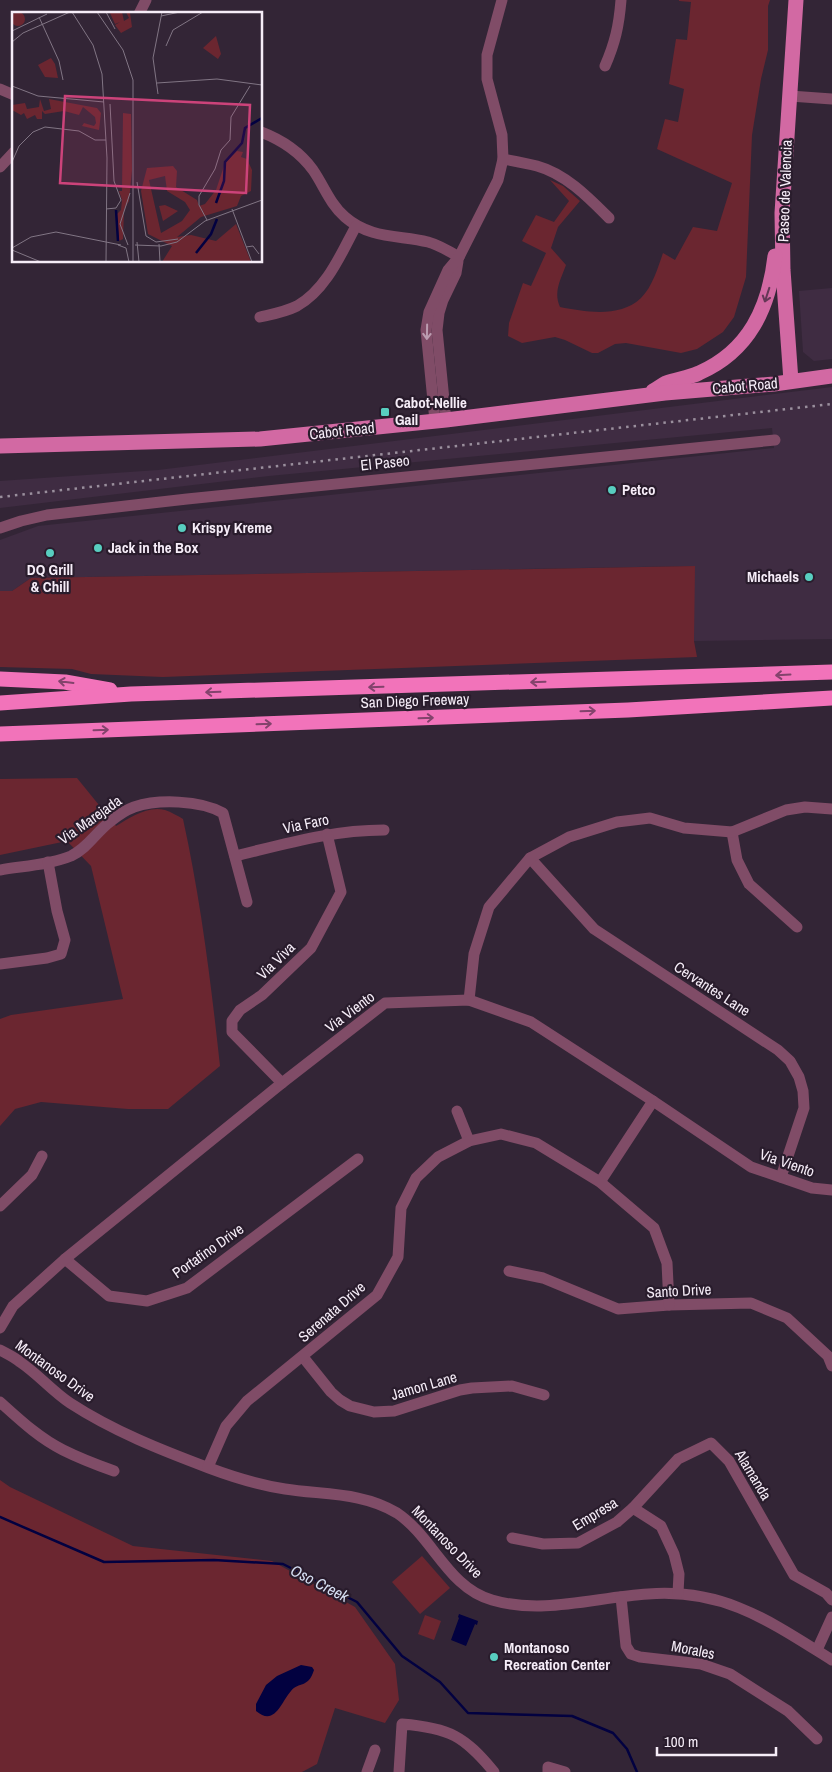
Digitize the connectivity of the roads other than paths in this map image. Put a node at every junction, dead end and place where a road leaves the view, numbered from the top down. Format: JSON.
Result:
{"nodes":[{"id":1,"x":146,"y":0,"type":"edge"},
{"id":2,"x":502,"y":0,"type":"edge"},
{"id":3,"x":621,"y":0,"type":"edge"},
{"id":4,"x":796,"y":0,"type":"edge"},
{"id":5,"x":140,"y":12,"type":"edge"},
{"id":6,"x":605,"y":66,"type":"dead end"},
{"id":7,"x":0,"y":89,"type":"edge"},
{"id":8,"x":12,"y":93,"type":"edge"},
{"id":9,"x":790,"y":96,"type":"junction"},
{"id":10,"x":832,"y":99,"type":"edge"},
{"id":11,"x":262,"y":132,"type":"edge"},
{"id":12,"x":12,"y":154,"type":"edge"},
{"id":13,"x":503,"y":159,"type":"junction"},
{"id":14,"x":0,"y":167,"type":"edge"},
{"id":15,"x":782,"y":213,"type":"junction"},
{"id":16,"x":609,"y":218,"type":"dead end"},
{"id":17,"x":356,"y":226,"type":"junction"},
{"id":18,"x":459,"y":257,"type":"junction"},
{"id":19,"x":260,"y":317,"type":"dead end"},
{"id":20,"x":832,"y":376,"type":"edge"},
{"id":21,"x":791,"y":381,"type":"junction"},
{"id":22,"x":645,"y":396,"type":"junction"},
{"id":23,"x":440,"y":420,"type":"junction"},
{"id":24,"x":775,"y":440,"type":"dead end"},
{"id":25,"x":0,"y":446,"type":"edge"},
{"id":26,"x":0,"y":528,"type":"edge"},
{"id":27,"x":832,"y":672,"type":"edge"},
{"id":28,"x":0,"y":679,"type":"edge"},
{"id":29,"x":131,"y":694,"type":"junction"},
{"id":30,"x":832,"y":698,"type":"edge"},
{"id":31,"x":0,"y":703,"type":"edge"},
{"id":32,"x":80,"y":730,"type":"junction"},
{"id":33,"x":0,"y":734,"type":"edge"},
{"id":34,"x":0,"y":745,"type":"edge"},
{"id":35,"x":832,"y":809,"type":"edge"},
{"id":36,"x":384,"y":830,"type":"dead end"},
{"id":37,"x":732,"y":832,"type":"junction"},
{"id":38,"x":327,"y":834,"type":"junction"},
{"id":39,"x":235,"y":856,"type":"junction"},
{"id":40,"x":530,"y":858,"type":"junction"},
{"id":41,"x":48,"y":862,"type":"junction"},
{"id":42,"x":0,"y":870,"type":"edge"},
{"id":43,"x":247,"y":902,"type":"dead end"},
{"id":44,"x":797,"y":927,"type":"dead end"},
{"id":45,"x":0,"y":964,"type":"edge"},
{"id":46,"x":469,"y":1000,"type":"junction"},
{"id":47,"x":282,"y":1083,"type":"junction"},
{"id":48,"x":653,"y":1101,"type":"junction"},
{"id":49,"x":457,"y":1111,"type":"dead end"},
{"id":50,"x":469,"y":1142,"type":"junction"},
{"id":51,"x":42,"y":1156,"type":"dead end"},
{"id":52,"x":358,"y":1159,"type":"dead end"},
{"id":53,"x":782,"y":1177,"type":"junction"},
{"id":54,"x":600,"y":1182,"type":"junction"},
{"id":55,"x":832,"y":1190,"type":"edge"},
{"id":56,"x":0,"y":1206,"type":"edge"},
{"id":57,"x":65,"y":1259,"type":"junction"},
{"id":58,"x":509,"y":1271,"type":"dead end"},
{"id":59,"x":669,"y":1305,"type":"junction"},
{"id":60,"x":0,"y":1328,"type":"edge"},
{"id":61,"x":0,"y":1350,"type":"edge"},
{"id":62,"x":303,"y":1357,"type":"junction"},
{"id":63,"x":832,"y":1366,"type":"edge"},
{"id":64,"x":544,"y":1395,"type":"dead end"},
{"id":65,"x":0,"y":1402,"type":"edge"},
{"id":66,"x":208,"y":1467,"type":"junction"},
{"id":67,"x":114,"y":1471,"type":"dead end"},
{"id":68,"x":633,"y":1508,"type":"junction"},
{"id":69,"x":512,"y":1538,"type":"dead end"},
{"id":70,"x":678,"y":1593,"type":"junction"},
{"id":71,"x":621,"y":1597,"type":"junction"},
{"id":72,"x":832,"y":1600,"type":"edge"},
{"id":73,"x":832,"y":1618,"type":"edge"},
{"id":74,"x":817,"y":1650,"type":"junction"},
{"id":75,"x":832,"y":1660,"type":"edge"},
{"id":76,"x":817,"y":1739,"type":"dead end"},
{"id":77,"x":376,"y":1750,"type":"dead end"},
{"id":78,"x":367,"y":1772,"type":"edge"},
{"id":79,"x":399,"y":1772,"type":"edge"},
{"id":80,"x":494,"y":1772,"type":"edge"},
{"id":81,"x":548,"y":1772,"type":"edge"},
{"id":82,"x":565,"y":1772,"type":"edge"}],
"edges":[{"from":1,"to":5,"type":"street"},
{"from":2,"to":13,"type":"street"},
{"from":3,"to":6,"type":"street"},
{"from":4,"to":9,"type":"main road","name":"Paseo de Valencia"},
{"from":7,"to":8,"type":"street"},
{"from":9,"to":10,"type":"street"},
{"from":9,"to":15,"type":"main road","name":"Paseo de Valencia"},
{"from":11,"to":17,"type":"street"},
{"from":12,"to":14,"type":"street"},
{"from":13,"to":16,"type":"street"},
{"from":13,"to":18,"type":"street"},
{"from":15,"to":21,"type":"main road","name":"Paseo de Valencia"},
{"from":15,"to":22,"type":"main road","one_way":true},
{"from":17,"to":18,"type":"street"},
{"from":17,"to":19,"type":"street"},
{"from":18,"to":23,"type":"street"},
{"from":20,"to":21,"type":"main road","name":"Cabot Road"},
{"from":21,"to":22,"type":"main road","name":"Cabot Road"},
{"from":22,"to":23,"type":"main road","name":"Cabot Road"},
{"from":23,"to":25,"type":"main road","name":"Cabot Road"},
{"from":24,"to":26,"type":"street","name":"El Paseo"},
{"from":27,"to":29,"type":"highway","name":"San Diego Freeway","one_way":true},
{"from":29,"to":28,"type":"highway","one_way":true},
{"from":29,"to":31,"type":"highway","name":"San Diego Freeway"},
{"from":32,"to":30,"type":"highway","name":"San Diego Freeway","one_way":true},
{"from":32,"to":33,"type":"highway","name":"San Diego Freeway"},
{"from":32,"to":34,"type":"highway"},
{"from":35,"to":37,"type":"street"},
{"from":36,"to":38,"type":"street","name":"Via Faro"},
{"from":37,"to":40,"type":"street"},
{"from":37,"to":44,"type":"street"},
{"from":38,"to":39,"type":"street","name":"Via Faro"},
{"from":38,"to":47,"type":"street","name":"Via Viva"},
{"from":39,"to":41,"type":"street","name":"Via Marejada"},
{"from":39,"to":43,"type":"street","name":"Via Marejada"},
{"from":40,"to":46,"type":"street"},
{"from":40,"to":53,"type":"street","name":"Cervantes Lane"},
{"from":41,"to":42,"type":"street","name":"Via Marejada"},
{"from":41,"to":45,"type":"street"},
{"from":46,"to":47,"type":"street","name":"Via Viento"},
{"from":46,"to":48,"type":"street","name":"Via Viento"},
{"from":47,"to":57,"type":"street","name":"Via Viento"},
{"from":48,"to":53,"type":"street","name":"Via Viento"},
{"from":48,"to":54,"type":"street"},
{"from":49,"to":50,"type":"street"},
{"from":50,"to":54,"type":"street","name":"Serenata Drive"},
{"from":50,"to":62,"type":"street","name":"Serenata Drive"},
{"from":51,"to":56,"type":"street"},
{"from":52,"to":57,"type":"street","name":"Portafino Drive"},
{"from":53,"to":55,"type":"street","name":"Via Viento"},
{"from":54,"to":59,"type":"street","name":"Serenata Drive"},
{"from":57,"to":60,"type":"street","name":"Via Viento"},
{"from":58,"to":59,"type":"street","name":"Santo Drive"},
{"from":59,"to":63,"type":"street","name":"Santo Drive"},
{"from":61,"to":66,"type":"street","name":"Montanoso Drive"},
{"from":62,"to":64,"type":"street","name":"Jamon Lane"},
{"from":62,"to":66,"type":"street","name":"Serenata Drive"},
{"from":65,"to":67,"type":"street"},
{"from":66,"to":71,"type":"street","name":"Montanoso Drive"},
{"from":68,"to":69,"type":"street","name":"Empresa"},
{"from":68,"to":70,"type":"street"},
{"from":68,"to":72,"type":"street","name":"Alamanda"},
{"from":70,"to":71,"type":"street","name":"Montanoso Drive"},
{"from":70,"to":74,"type":"street","name":"Montanoso Drive"},
{"from":71,"to":76,"type":"street","name":"Morales"},
{"from":73,"to":74,"type":"street"},
{"from":74,"to":75,"type":"street","name":"Montanoso Drive"},
{"from":77,"to":78,"type":"street"},
{"from":79,"to":80,"type":"street"},
{"from":81,"to":82,"type":"street"}]}
